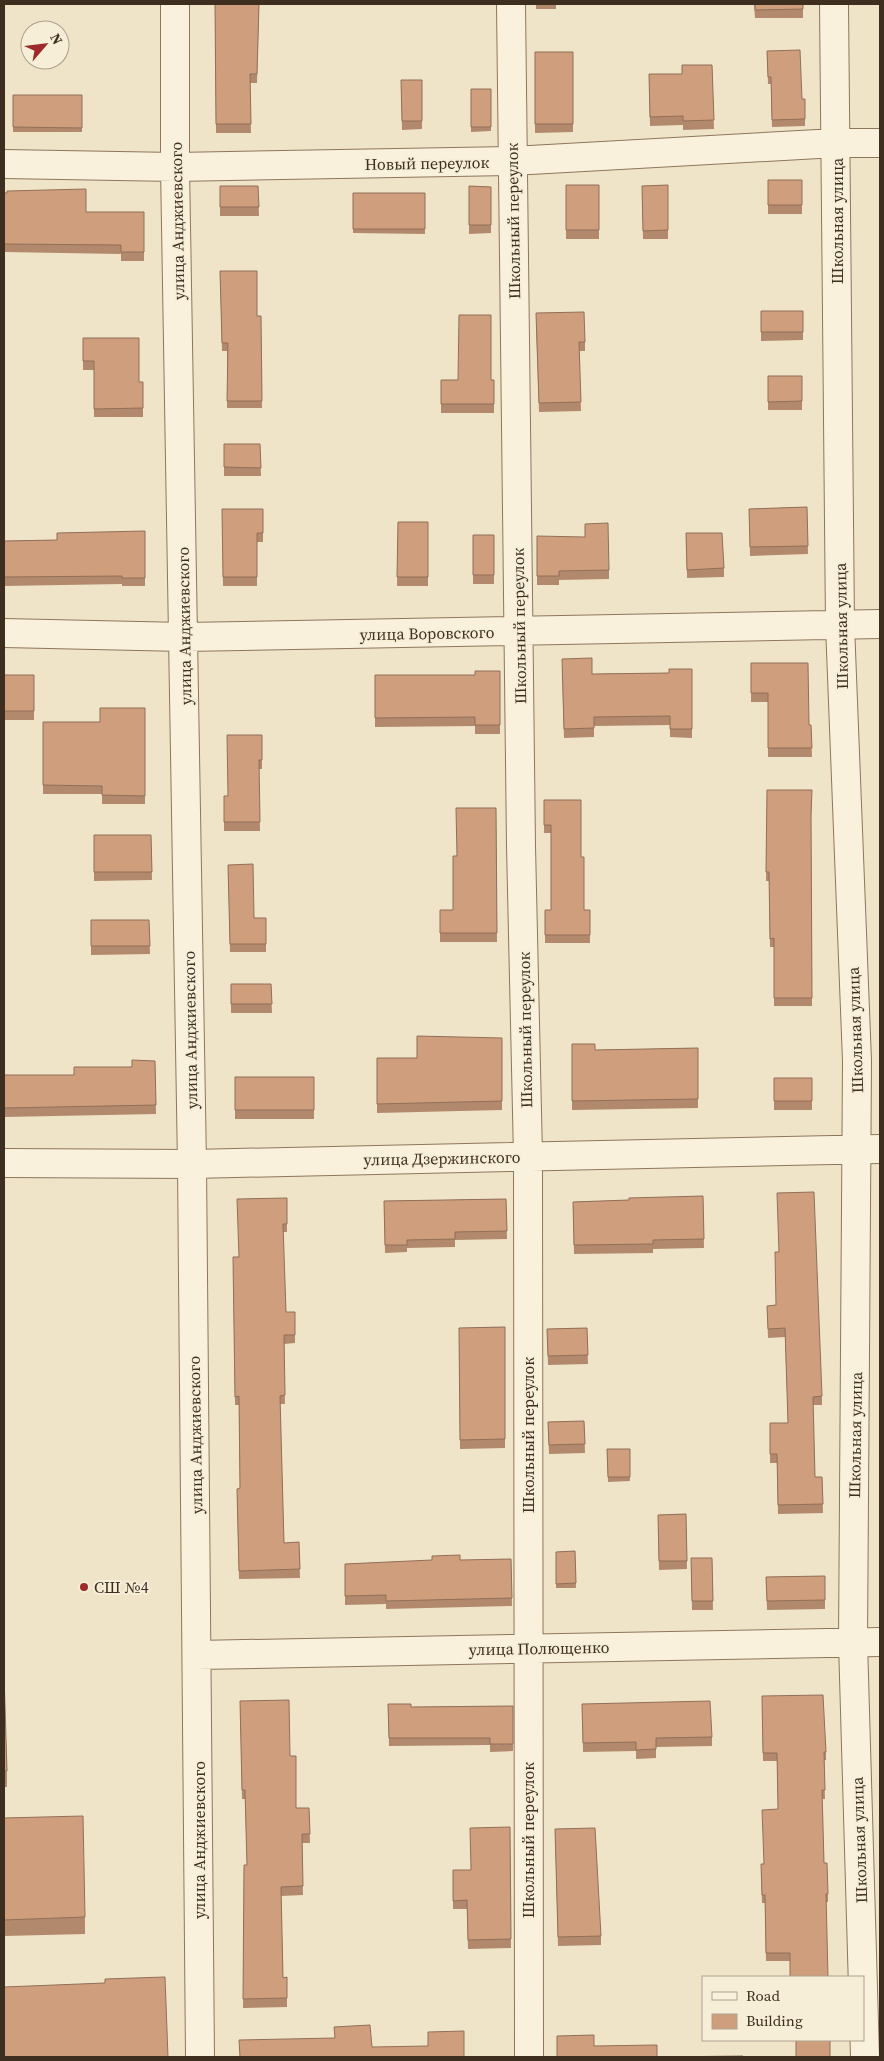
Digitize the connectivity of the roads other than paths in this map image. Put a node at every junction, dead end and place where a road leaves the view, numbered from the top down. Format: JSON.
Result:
{"nodes":[{"id":1,"x":174,"y":4,"type":"edge"},
{"id":2,"x":511,"y":4,"type":"edge"},
{"id":3,"x":834,"y":4,"type":"edge"},
{"id":4,"x":836,"y":143,"type":"junction"},
{"id":5,"x":880,"y":143,"type":"edge"},
{"id":6,"x":512,"y":161,"type":"junction"},
{"id":7,"x":4,"y":164,"type":"edge"},
{"id":8,"x":176,"y":167,"type":"junction"},
{"id":9,"x":880,"y":624,"type":"edge"},
{"id":10,"x":840,"y":625,"type":"junction"},
{"id":11,"x":519,"y":631,"type":"junction"},
{"id":12,"x":4,"y":633,"type":"edge"},
{"id":13,"x":184,"y":637,"type":"junction"},
{"id":14,"x":869,"y":1149,"type":"edge"},
{"id":15,"x":528,"y":1156,"type":"junction"},
{"id":16,"x":4,"y":1163,"type":"edge"},
{"id":17,"x":192,"y":1164,"type":"junction"},
{"id":18,"x":853,"y":1642,"type":"junction"},
{"id":19,"x":880,"y":1642,"type":"edge"},
{"id":20,"x":528,"y":1649,"type":"junction"},
{"id":21,"x":197,"y":1655,"type":"junction"},
{"id":22,"x":863,"y":1976,"type":"edge"},
{"id":23,"x":864,"y":2022,"type":"edge"},
{"id":24,"x":200,"y":2057,"type":"edge"},
{"id":25,"x":529,"y":2057,"type":"edge"},
{"id":26,"x":865,"y":2057,"type":"edge"}],
"edges":[{"from":1,"to":8,"type":"street","name":"улица Анджиевского"},
{"from":2,"to":6,"type":"street","name":"Школьный переулок"},
{"from":3,"to":4,"type":"street","name":"Школьная улица"},
{"from":4,"to":5,"type":"street","name":"Новый переулок"},
{"from":4,"to":6,"type":"street","name":"Новый переулок"},
{"from":4,"to":10,"type":"street","name":"Школьная улица"},
{"from":6,"to":8,"type":"street","name":"Новый переулок"},
{"from":6,"to":11,"type":"street","name":"Школьный переулок"},
{"from":7,"to":8,"type":"street","name":"Новый переулок"},
{"from":8,"to":13,"type":"street","name":"улица Анджиевского"},
{"from":9,"to":10,"type":"street","name":"улица Воровского"},
{"from":10,"to":11,"type":"street","name":"улица Воровского"},
{"from":10,"to":14,"type":"street","name":"Школьная улица"},
{"from":11,"to":13,"type":"street","name":"улица Воровского"},
{"from":11,"to":15,"type":"street","name":"Школьный переулок"},
{"from":12,"to":13,"type":"street","name":"улица Воровского"},
{"from":13,"to":17,"type":"street","name":"улица Анджиевского"},
{"from":14,"to":15,"type":"street","name":"улица Дзержинского"},
{"from":14,"to":18,"type":"street","name":"Школьная улица"},
{"from":15,"to":17,"type":"street","name":"улица Дзержинского"},
{"from":15,"to":20,"type":"street","name":"Школьный переулок"},
{"from":16,"to":17,"type":"street","name":"улица Дзержинского"},
{"from":17,"to":21,"type":"street","name":"улица Анджиевского"},
{"from":18,"to":19,"type":"street","name":"улица Полющенко"},
{"from":18,"to":20,"type":"street","name":"улица Полющенко"},
{"from":18,"to":22,"type":"street","name":"Школьная улица"},
{"from":20,"to":21,"type":"street","name":"улица Полющенко"},
{"from":20,"to":25,"type":"street","name":"Школьный переулок"},
{"from":21,"to":24,"type":"street","name":"улица Анджиевского"},
{"from":23,"to":26,"type":"street","name":"Школьная улица"}]}
